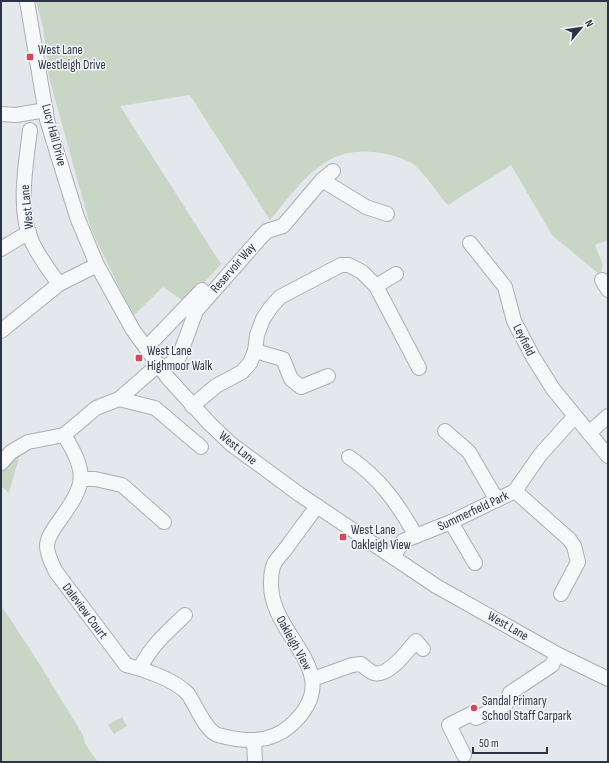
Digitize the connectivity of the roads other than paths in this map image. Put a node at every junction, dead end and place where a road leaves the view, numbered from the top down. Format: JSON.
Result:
{"nodes":[{"id":1,"x":27,"y":1,"type":"edge"},
{"id":2,"x":46,"y":110,"type":"junction"},
{"id":3,"x":1,"y":114,"type":"edge"},
{"id":4,"x":30,"y":130,"type":"dead end"},
{"id":5,"x":333,"y":170,"type":"dead end"},
{"id":6,"x":322,"y":180,"type":"junction"},
{"id":7,"x":386,"y":214,"type":"dead end"},
{"id":8,"x":29,"y":232,"type":"junction"},
{"id":9,"x":470,"y":243,"type":"dead end"},
{"id":10,"x":1,"y":249,"type":"edge"},
{"id":11,"x":97,"y":265,"type":"junction"},
{"id":12,"x":223,"y":268,"type":"dead end"},
{"id":13,"x":396,"y":274,"type":"dead end"},
{"id":14,"x":59,"y":284,"type":"junction"},
{"id":15,"x":379,"y":291,"type":"junction"},
{"id":16,"x":1,"y":330,"type":"edge"},
{"id":17,"x":146,"y":348,"type":"junction"},
{"id":18,"x":255,"y":351,"type":"junction"},
{"id":19,"x":160,"y":367,"type":"junction"},
{"id":20,"x":419,"y":368,"type":"dead end"},
{"id":21,"x":328,"y":376,"type":"dead end"},
{"id":22,"x":119,"y":399,"type":"junction"},
{"id":23,"x":192,"y":406,"type":"junction"},
{"id":24,"x":574,"y":416,"type":"junction"},
{"id":25,"x":608,"y":416,"type":"edge"},
{"id":26,"x":445,"y":431,"type":"dead end"},
{"id":27,"x":589,"y":433,"type":"junction"},
{"id":28,"x":64,"y":435,"type":"junction"},
{"id":29,"x":201,"y":447,"type":"dead end"},
{"id":30,"x":350,"y":456,"type":"dead end"},
{"id":31,"x":608,"y":456,"type":"edge"},
{"id":32,"x":1,"y":463,"type":"edge"},
{"id":33,"x":81,"y":479,"type":"junction"},
{"id":34,"x":515,"y":491,"type":"junction"},
{"id":35,"x":497,"y":500,"type":"junction"},
{"id":36,"x":317,"y":506,"type":"junction"},
{"id":37,"x":164,"y":522,"type":"dead end"},
{"id":38,"x":451,"y":522,"type":"junction"},
{"id":39,"x":416,"y":536,"type":"junction"},
{"id":40,"x":393,"y":557,"type":"junction"},
{"id":41,"x":474,"y":563,"type":"dead end"},
{"id":42,"x":561,"y":594,"type":"dead end"},
{"id":43,"x":185,"y":615,"type":"dead end"},
{"id":44,"x":422,"y":649,"type":"dead end"},
{"id":45,"x":557,"y":654,"type":"junction"},
{"id":46,"x":140,"y":668,"type":"junction"},
{"id":47,"x":313,"y":679,"type":"junction"},
{"id":48,"x":608,"y":679,"type":"edge"},
{"id":49,"x":254,"y":741,"type":"junction"},
{"id":50,"x":464,"y":755,"type":"dead end"},
{"id":51,"x":255,"y":762,"type":"edge"}],
"edges":[{"from":1,"to":2,"type":"street","name":"Lucy Hall Drive"},
{"from":2,"to":3,"type":"street"},
{"from":2,"to":11,"type":"street","name":"Lucy Hall Drive"},
{"from":4,"to":8,"type":"street","name":"West Lane"},
{"from":5,"to":6,"type":"street","name":"Reservoir Way"},
{"from":6,"to":7,"type":"street"},
{"from":6,"to":19,"type":"street","name":"Reservoir Way"},
{"from":8,"to":10,"type":"street"},
{"from":8,"to":14,"type":"street","name":"West Lane"},
{"from":9,"to":24,"type":"street","name":"Leyfield"},
{"from":11,"to":14,"type":"street"},
{"from":11,"to":17,"type":"street","name":"West Lane"},
{"from":12,"to":17,"type":"street"},
{"from":13,"to":15,"type":"street"},
{"from":14,"to":16,"type":"street"},
{"from":15,"to":18,"type":"street"},
{"from":15,"to":20,"type":"street"},
{"from":17,"to":19,"type":"street","name":"West Lane"},
{"from":18,"to":21,"type":"street"},
{"from":18,"to":23,"type":"street"},
{"from":19,"to":22,"type":"street","name":"Reservoir Way"},
{"from":19,"to":23,"type":"street","name":"West Lane"},
{"from":22,"to":28,"type":"street","name":"Reservoir Way"},
{"from":22,"to":29,"type":"street"},
{"from":23,"to":36,"type":"street","name":"West Lane"},
{"from":24,"to":27,"type":"street","name":"Leyfield"},
{"from":24,"to":34,"type":"street","name":"Summerfield Park"},
{"from":25,"to":27,"type":"street"},
{"from":26,"to":35,"type":"street"},
{"from":27,"to":31,"type":"street","name":"Leyfield"},
{"from":28,"to":32,"type":"street"},
{"from":28,"to":33,"type":"street"},
{"from":30,"to":39,"type":"street"},
{"from":33,"to":37,"type":"street"},
{"from":33,"to":46,"type":"street","name":"Daleview Court"},
{"from":34,"to":35,"type":"street","name":"Summerfield Park"},
{"from":34,"to":42,"type":"street"},
{"from":35,"to":38,"type":"street","name":"Summerfield Park"},
{"from":36,"to":40,"type":"street","name":"West Lane"},
{"from":36,"to":47,"type":"street","name":"Oakleigh View"},
{"from":38,"to":39,"type":"street","name":"Summerfield Park"},
{"from":38,"to":41,"type":"street"},
{"from":39,"to":40,"type":"street","name":"Summerfield Park"},
{"from":40,"to":45,"type":"street","name":"West Lane"},
{"from":43,"to":46,"type":"street"},
{"from":44,"to":47,"type":"street"},
{"from":45,"to":48,"type":"street","name":"West Lane"},
{"from":45,"to":50,"type":"street"},
{"from":46,"to":49,"type":"street","name":"Oakleigh View"},
{"from":47,"to":49,"type":"street","name":"Oakleigh View"},
{"from":49,"to":51,"type":"street"}]}
